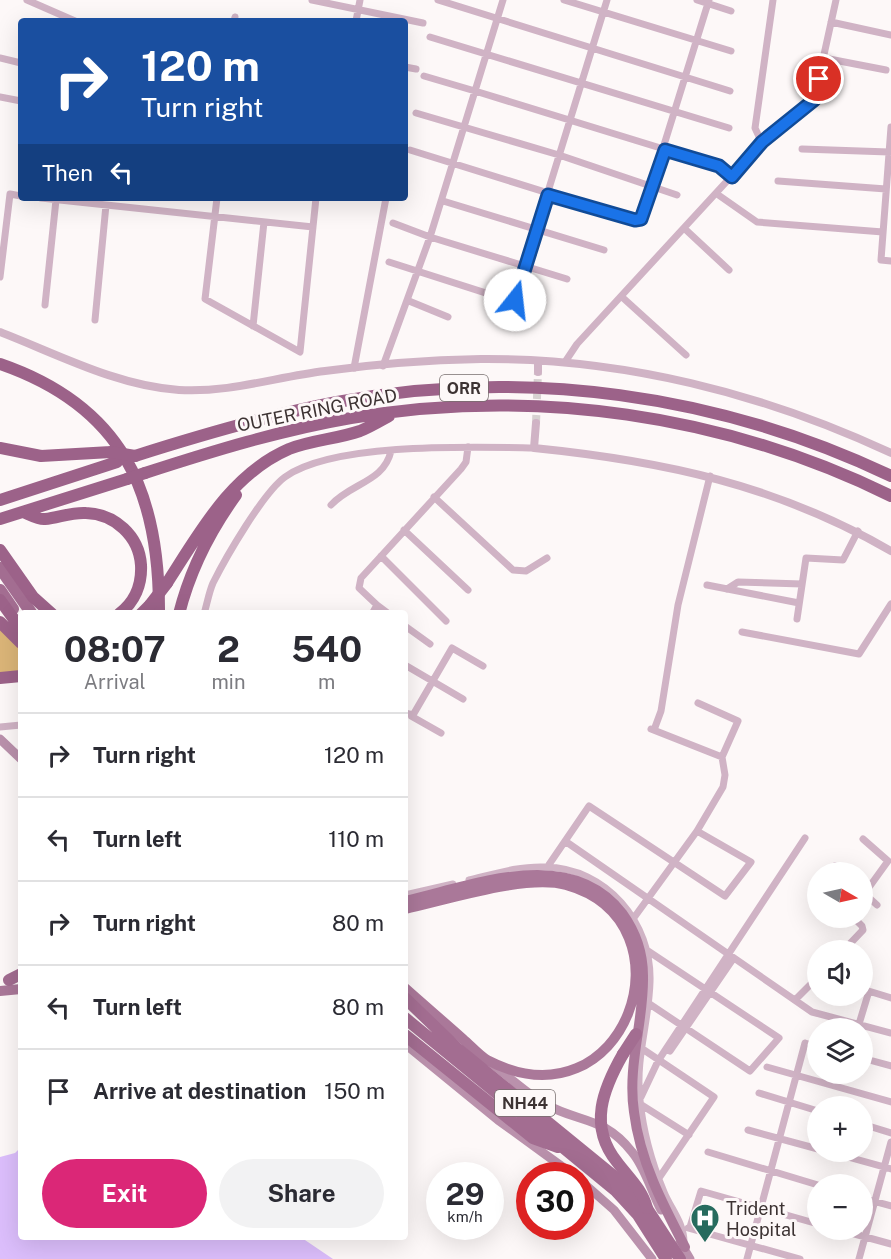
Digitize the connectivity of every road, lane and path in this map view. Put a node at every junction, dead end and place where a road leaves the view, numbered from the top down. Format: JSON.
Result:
{"nodes":[{"id":1,"x":27,"y":0,"type":"edge"},
{"id":2,"x":312,"y":0,"type":"edge"},
{"id":3,"x":360,"y":0,"type":"edge"},
{"id":4,"x":438,"y":0,"type":"edge"},
{"id":5,"x":503,"y":0,"type":"edge"},
{"id":6,"x":564,"y":0,"type":"edge"},
{"id":7,"x":607,"y":0,"type":"edge"},
{"id":8,"x":698,"y":0,"type":"edge"},
{"id":9,"x":773,"y":0,"type":"edge"},
{"id":10,"x":836,"y":0,"type":"edge"},
{"id":11,"x":709,"y":2,"type":"edge"},
{"id":12,"x":358,"y":9,"type":"junction"},
{"id":13,"x":604,"y":12,"type":"junction"},
{"id":14,"x":731,"y":12,"type":"dead end"},
{"id":15,"x":68,"y":18,"type":"edge"},
{"id":16,"x":356,"y":18,"type":"edge"},
{"id":17,"x":400,"y":18,"type":"edge"},
{"id":18,"x":497,"y":18,"type":"junction"},
{"id":19,"x":408,"y":20,"type":"edge"},
{"id":20,"x":831,"y":22,"type":"junction"},
{"id":21,"x":423,"y":23,"type":"dead end"},
{"id":22,"x":891,"y":35,"type":"edge"},
{"id":23,"x":430,"y":37,"type":"dead end"},
{"id":24,"x":698,"y":41,"type":"junction"},
{"id":25,"x":593,"y":46,"type":"junction"},
{"id":26,"x":731,"y":51,"type":"dead end"},
{"id":27,"x":486,"y":55,"type":"junction"},
{"id":28,"x":0,"y":58,"type":"edge"},
{"id":29,"x":824,"y":58,"type":"junction"},
{"id":30,"x":18,"y":62,"type":"edge"},
{"id":31,"x":408,"y":68,"type":"edge"},
{"id":32,"x":416,"y":69,"type":"dead end"},
{"id":33,"x":886,"y":70,"type":"dead end"},
{"id":34,"x":424,"y":76,"type":"dead end"},
{"id":35,"x":686,"y":76,"type":"junction"},
{"id":36,"x":582,"y":83,"type":"junction"},
{"id":37,"x":730,"y":91,"type":"dead end"},
{"id":38,"x":475,"y":92,"type":"junction"},
{"id":39,"x":0,"y":97,"type":"edge"},
{"id":40,"x":18,"y":100,"type":"edge"},
{"id":41,"x":676,"y":112,"type":"junction"},
{"id":42,"x":416,"y":113,"type":"dead end"},
{"id":43,"x":570,"y":121,"type":"junction"},
{"id":44,"x":891,"y":127,"type":"edge"},
{"id":45,"x":464,"y":128,"type":"junction"},
{"id":46,"x":729,"y":128,"type":"dead end"},
{"id":47,"x":762,"y":142,"type":"junction"},
{"id":48,"x":802,"y":149,"type":"dead end"},
{"id":49,"x":410,"y":150,"type":"dead end"},
{"id":50,"x":665,"y":150,"type":"junction"},
{"id":51,"x":889,"y":152,"type":"junction"},
{"id":52,"x":559,"y":155,"type":"junction"},
{"id":53,"x":890,"y":161,"type":"edge"},
{"id":54,"x":452,"y":164,"type":"junction"},
{"id":55,"x":732,"y":177,"type":"junction"},
{"id":56,"x":778,"y":181,"type":"dead end"},
{"id":57,"x":653,"y":186,"type":"junction"},
{"id":58,"x":717,"y":194,"type":"junction"},
{"id":59,"x":18,"y":195,"type":"edge"},
{"id":60,"x":548,"y":195,"type":"junction"},
{"id":61,"x":677,"y":195,"type":"dead end"},
{"id":62,"x":888,"y":195,"type":"edge"},
{"id":63,"x":56,"y":201,"type":"edge"},
{"id":64,"x":66,"y":201,"type":"edge"},
{"id":65,"x":217,"y":201,"type":"edge"},
{"id":66,"x":316,"y":201,"type":"edge"},
{"id":67,"x":385,"y":201,"type":"edge"},
{"id":68,"x":442,"y":201,"type":"junction"},
{"id":69,"x":106,"y":205,"type":"junction"},
{"id":70,"x":215,"y":217,"type":"junction"},
{"id":71,"x":264,"y":222,"type":"junction"},
{"id":72,"x":887,"y":222,"type":"edge"},
{"id":73,"x":393,"y":224,"type":"dead end"},
{"id":74,"x":313,"y":228,"type":"junction"},
{"id":75,"x":685,"y":229,"type":"junction"},
{"id":76,"x":537,"y":231,"type":"junction"},
{"id":77,"x":883,"y":232,"type":"junction"},
{"id":78,"x":430,"y":237,"type":"junction"},
{"id":79,"x":604,"y":250,"type":"dead end"},
{"id":80,"x":891,"y":261,"type":"edge"},
{"id":81,"x":389,"y":262,"type":"dead end"},
{"id":82,"x":525,"y":266,"type":"junction"},
{"id":83,"x":420,"y":270,"type":"junction"},
{"id":84,"x":729,"y":270,"type":"dead end"},
{"id":85,"x":0,"y":277,"type":"edge"},
{"id":86,"x":567,"y":279,"type":"dead end"},
{"id":87,"x":622,"y":297,"type":"junction"},
{"id":88,"x":409,"y":301,"type":"junction"},
{"id":89,"x":45,"y":305,"type":"dead end"},
{"id":90,"x":448,"y":317,"type":"dead end"},
{"id":91,"x":95,"y":320,"type":"dead end"},
{"id":92,"x":253,"y":326,"type":"junction"},
{"id":93,"x":0,"y":332,"type":"edge"},
{"id":94,"x":686,"y":355,"type":"dead end"},
{"id":95,"x":538,"y":361,"type":"junction"},
{"id":96,"x":565,"y":362,"type":"junction"},
{"id":97,"x":0,"y":364,"type":"edge"},
{"id":98,"x":384,"y":366,"type":"junction"},
{"id":99,"x":354,"y":368,"type":"junction"},
{"id":100,"x":538,"y":372,"type":"tunnel mouth"},
{"id":101,"x":397,"y":411,"type":"junction"},
{"id":102,"x":536,"y":423,"type":"tunnel mouth"},
{"id":103,"x":468,"y":447,"type":"junction"},
{"id":104,"x":0,"y":448,"type":"edge"},
{"id":105,"x":534,"y":448,"type":"junction"},
{"id":106,"x":391,"y":451,"type":"junction"},
{"id":107,"x":891,"y":453,"type":"edge"},
{"id":108,"x":114,"y":457,"type":"junction"},
{"id":109,"x":710,"y":476,"type":"junction"},
{"id":110,"x":891,"y":476,"type":"edge"},
{"id":111,"x":891,"y":496,"type":"edge"},
{"id":112,"x":434,"y":497,"type":"junction"},
{"id":113,"x":0,"y":500,"type":"edge"},
{"id":114,"x":227,"y":501,"type":"junction"},
{"id":115,"x":331,"y":505,"type":"dead end"},
{"id":116,"x":23,"y":512,"type":"junction"},
{"id":117,"x":0,"y":519,"type":"edge"},
{"id":118,"x":404,"y":530,"type":"junction"},
{"id":119,"x":858,"y":531,"type":"junction"},
{"id":120,"x":0,"y":550,"type":"edge"},
{"id":121,"x":891,"y":550,"type":"edge"},
{"id":122,"x":381,"y":556,"type":"junction"},
{"id":123,"x":547,"y":558,"type":"dead end"},
{"id":124,"x":0,"y":568,"type":"edge"},
{"id":125,"x":802,"y":584,"type":"junction"},
{"id":126,"x":707,"y":585,"type":"dead end"},
{"id":127,"x":727,"y":589,"type":"junction"},
{"id":128,"x":0,"y":590,"type":"edge"},
{"id":129,"x":468,"y":590,"type":"dead end"},
{"id":130,"x":0,"y":600,"type":"edge"},
{"id":131,"x":800,"y":603,"type":"junction"},
{"id":132,"x":891,"y":604,"type":"edge"},
{"id":133,"x":377,"y":605,"type":"junction"},
{"id":134,"x":29,"y":610,"type":"edge"},
{"id":135,"x":48,"y":610,"type":"edge"},
{"id":136,"x":123,"y":610,"type":"edge"},
{"id":137,"x":150,"y":610,"type":"edge"},
{"id":138,"x":151,"y":610,"type":"edge"},
{"id":139,"x":180,"y":610,"type":"edge"},
{"id":140,"x":205,"y":610,"type":"edge"},
{"id":141,"x":374,"y":610,"type":"edge"},
{"id":142,"x":384,"y":610,"type":"edge"},
{"id":143,"x":18,"y":616,"type":"edge"},
{"id":144,"x":797,"y":619,"type":"dead end"},
{"id":145,"x":446,"y":621,"type":"dead end"},
{"id":146,"x":0,"y":622,"type":"edge"},
{"id":147,"x":18,"y":625,"type":"edge"},
{"id":148,"x":408,"y":628,"type":"edge"},
{"id":149,"x":742,"y":632,"type":"dead end"},
{"id":150,"x":18,"y":641,"type":"edge"},
{"id":151,"x":430,"y":644,"type":"dead end"},
{"id":152,"x":483,"y":666,"type":"dead end"},
{"id":153,"x":408,"y":667,"type":"edge"},
{"id":154,"x":18,"y":676,"type":"edge"},
{"id":155,"x":0,"y":678,"type":"edge"},
{"id":156,"x":433,"y":681,"type":"junction"},
{"id":157,"x":463,"y":699,"type":"dead end"},
{"id":158,"x":698,"y":704,"type":"dead end"},
{"id":159,"x":408,"y":714,"type":"edge"},
{"id":160,"x":18,"y":725,"type":"edge"},
{"id":161,"x":0,"y":727,"type":"edge"},
{"id":162,"x":441,"y":733,"type":"dead end"},
{"id":163,"x":0,"y":739,"type":"edge"},
{"id":164,"x":18,"y":756,"type":"edge"},
{"id":165,"x":722,"y":757,"type":"junction"},
{"id":166,"x":697,"y":831,"type":"junction"},
{"id":167,"x":805,"y":838,"type":"dead end"},
{"id":168,"x":863,"y":839,"type":"dead end"},
{"id":169,"x":565,"y":841,"type":"junction"},
{"id":170,"x":889,"y":861,"type":"edge"},
{"id":171,"x":674,"y":862,"type":"junction"},
{"id":172,"x":548,"y":867,"type":"junction"},
{"id":173,"x":873,"y":881,"type":"edge"},
{"id":174,"x":408,"y":894,"type":"edge"},
{"id":175,"x":648,"y":897,"type":"junction"},
{"id":176,"x":408,"y":900,"type":"edge"},
{"id":177,"x":873,"y":901,"type":"edge"},
{"id":178,"x":877,"y":905,"type":"dead end"},
{"id":179,"x":408,"y":908,"type":"edge"},
{"id":180,"x":633,"y":919,"type":"junction"},
{"id":181,"x":862,"y":928,"type":"edge"},
{"id":182,"x":853,"y":940,"type":"edge"},
{"id":183,"x":648,"y":951,"type":"junction"},
{"id":184,"x":731,"y":957,"type":"junction"},
{"id":185,"x":807,"y":988,"type":"edge"},
{"id":186,"x":18,"y":989,"type":"edge"},
{"id":187,"x":708,"y":990,"type":"junction"},
{"id":188,"x":0,"y":991,"type":"edge"},
{"id":189,"x":408,"y":991,"type":"edge"},
{"id":190,"x":873,"y":992,"type":"edge"},
{"id":191,"x":891,"y":998,"type":"edge"},
{"id":192,"x":795,"y":1000,"type":"junction"},
{"id":193,"x":408,"y":1001,"type":"edge"},
{"id":194,"x":648,"y":1004,"type":"junction"},
{"id":195,"x":837,"y":1018,"type":"edge"},
{"id":196,"x":408,"y":1020,"type":"edge"},
{"id":197,"x":683,"y":1027,"type":"junction"},
{"id":198,"x":873,"y":1028,"type":"edge"},
{"id":199,"x":891,"y":1033,"type":"edge"},
{"id":200,"x":636,"y":1034,"type":"junction"},
{"id":201,"x":408,"y":1037,"type":"edge"},
{"id":202,"x":807,"y":1044,"type":"edge"},
{"id":203,"x":408,"y":1046,"type":"edge"},
{"id":204,"x":640,"y":1048,"type":"junction"},
{"id":205,"x":486,"y":1059,"type":"junction"},
{"id":206,"x":873,"y":1061,"type":"edge"},
{"id":207,"x":660,"y":1062,"type":"junction"},
{"id":208,"x":891,"y":1066,"type":"edge"},
{"id":209,"x":767,"y":1067,"type":"dead end"},
{"id":210,"x":796,"y":1076,"type":"junction"},
{"id":211,"x":759,"y":1093,"type":"dead end"},
{"id":212,"x":640,"y":1101,"type":"junction"},
{"id":213,"x":891,"y":1101,"type":"edge"},
{"id":214,"x":789,"y":1102,"type":"junction"},
{"id":215,"x":807,"y":1108,"type":"edge"},
{"id":216,"x":873,"y":1127,"type":"edge"},
{"id":217,"x":748,"y":1130,"type":"dead end"},
{"id":218,"x":891,"y":1133,"type":"edge"},
{"id":219,"x":689,"y":1135,"type":"junction"},
{"id":220,"x":779,"y":1138,"type":"junction"},
{"id":221,"x":891,"y":1142,"type":"edge"},
{"id":222,"x":807,"y":1146,"type":"edge"},
{"id":223,"x":570,"y":1152,"type":"junction"},
{"id":224,"x":708,"y":1152,"type":"dead end"},
{"id":225,"x":556,"y":1162,"type":"edge"},
{"id":226,"x":866,"y":1162,"type":"edge"},
{"id":227,"x":888,"y":1168,"type":"edge"},
{"id":228,"x":770,"y":1172,"type":"junction"},
{"id":229,"x":659,"y":1178,"type":"junction"},
{"id":230,"x":807,"y":1182,"type":"edge"},
{"id":231,"x":594,"y":1192,"type":"edge"},
{"id":232,"x":874,"y":1202,"type":"junction"},
{"id":233,"x":873,"y":1206,"type":"edge"},
{"id":234,"x":891,"y":1206,"type":"edge"},
{"id":235,"x":647,"y":1208,"type":"junction"},
{"id":236,"x":760,"y":1208,"type":"junction"},
{"id":237,"x":807,"y":1221,"type":"edge"},
{"id":238,"x":687,"y":1228,"type":"junction"},
{"id":239,"x":873,"y":1239,"type":"edge"},
{"id":240,"x":864,"y":1240,"type":"edge"},
{"id":241,"x":751,"y":1244,"type":"junction"},
{"id":242,"x":891,"y":1244,"type":"edge"},
{"id":243,"x":682,"y":1253,"type":"edge"},
{"id":244,"x":652,"y":1259,"type":"edge"},
{"id":245,"x":666,"y":1259,"type":"edge"},
{"id":246,"x":690,"y":1259,"type":"edge"},
{"id":247,"x":747,"y":1259,"type":"edge"},
{"id":248,"x":800,"y":1259,"type":"edge"},
{"id":249,"x":858,"y":1259,"type":"edge"}],
"edges":[{"from":1,"to":15,"type":"street"},
{"from":2,"to":12,"type":"street"},
{"from":3,"to":12,"type":"street"},
{"from":4,"to":18,"type":"street"},
{"from":5,"to":18,"type":"street"},
{"from":6,"to":13,"type":"street"},
{"from":7,"to":13,"type":"street"},
{"from":8,"to":11,"type":"street"},
{"from":9,"to":47,"type":"street"},
{"from":10,"to":20,"type":"street"},
{"from":11,"to":14,"type":"street"},
{"from":11,"to":24,"type":"street"},
{"from":12,"to":16,"type":"street"},
{"from":12,"to":17,"type":"street"},
{"from":13,"to":24,"type":"street"},
{"from":13,"to":25,"type":"street"},
{"from":18,"to":25,"type":"street"},
{"from":18,"to":27,"type":"street"},
{"from":19,"to":21,"type":"street"},
{"from":20,"to":22,"type":"street"},
{"from":20,"to":29,"type":"street"},
{"from":23,"to":27,"type":"street"},
{"from":24,"to":26,"type":"street"},
{"from":24,"to":35,"type":"street"},
{"from":25,"to":35,"type":"street"},
{"from":25,"to":36,"type":"street"},
{"from":27,"to":36,"type":"street"},
{"from":27,"to":38,"type":"street"},
{"from":28,"to":30,"type":"street"},
{"from":29,"to":33,"type":"street"},
{"from":29,"to":47,"type":"street"},
{"from":31,"to":32,"type":"street"},
{"from":34,"to":38,"type":"street"},
{"from":35,"to":37,"type":"street"},
{"from":35,"to":41,"type":"street"},
{"from":36,"to":41,"type":"street"},
{"from":36,"to":43,"type":"street"},
{"from":38,"to":43,"type":"street"},
{"from":38,"to":45,"type":"street"},
{"from":39,"to":40,"type":"street"},
{"from":41,"to":46,"type":"street"},
{"from":41,"to":50,"type":"street"},
{"from":42,"to":45,"type":"street"},
{"from":43,"to":50,"type":"street"},
{"from":43,"to":52,"type":"street"},
{"from":44,"to":51,"type":"street"},
{"from":45,"to":52,"type":"street"},
{"from":45,"to":54,"type":"street"},
{"from":47,"to":55,"type":"street"},
{"from":48,"to":51,"type":"street"},
{"from":49,"to":54,"type":"street"},
{"from":50,"to":55,"type":"street"},
{"from":50,"to":57,"type":"street"},
{"from":51,"to":53,"type":"street"},
{"from":52,"to":57,"type":"street"},
{"from":52,"to":60,"type":"street"},
{"from":53,"to":62,"type":"street"},
{"from":54,"to":60,"type":"street"},
{"from":54,"to":68,"type":"street"},
{"from":55,"to":58,"type":"street"},
{"from":56,"to":62,"type":"street"},
{"from":57,"to":60,"type":"street"},
{"from":57,"to":61,"type":"street"},
{"from":58,"to":75,"type":"street"},
{"from":58,"to":77,"type":"street"},
{"from":59,"to":85,"type":"street"},
{"from":60,"to":76,"type":"street"},
{"from":62,"to":72,"type":"street"},
{"from":63,"to":89,"type":"street"},
{"from":64,"to":69,"type":"street"},
{"from":65,"to":70,"type":"street"},
{"from":66,"to":74,"type":"street"},
{"from":67,"to":99,"type":"street"},
{"from":68,"to":76,"type":"street"},
{"from":68,"to":78,"type":"street"},
{"from":69,"to":70,"type":"street"},
{"from":69,"to":91,"type":"street"},
{"from":70,"to":71,"type":"street"},
{"from":70,"to":92,"type":"street"},
{"from":71,"to":74,"type":"street"},
{"from":71,"to":92,"type":"street"},
{"from":72,"to":77,"type":"street"},
{"from":73,"to":78,"type":"street"},
{"from":74,"to":92,"type":"street"},
{"from":75,"to":84,"type":"street"},
{"from":75,"to":87,"type":"street"},
{"from":76,"to":79,"type":"street"},
{"from":76,"to":82,"type":"street"},
{"from":77,"to":80,"type":"street"},
{"from":78,"to":82,"type":"street"},
{"from":78,"to":83,"type":"street"},
{"from":81,"to":83,"type":"street"},
{"from":82,"to":83,"type":"street"},
{"from":82,"to":86,"type":"street"},
{"from":83,"to":88,"type":"street"},
{"from":87,"to":94,"type":"street"},
{"from":87,"to":96,"type":"street"},
{"from":88,"to":90,"type":"street"},
{"from":88,"to":98,"type":"street"},
{"from":93,"to":99,"type":"street"},
{"from":95,"to":96,"type":"street"},
{"from":95,"to":98,"type":"street"},
{"from":95,"to":100,"type":"street"},
{"from":96,"to":107,"type":"street"},
{"from":97,"to":137,"type":"highway"},
{"from":98,"to":99,"type":"street"},
{"from":101,"to":111,"type":"highway","name":"OUTER RING ROAD","number":"ORR"},
{"from":101,"to":114,"type":"highway"},
{"from":101,"to":116,"type":"highway","name":"OUTER RING ROAD","number":"ORR","bridge":true},
{"from":102,"to":105,"type":"street"},
{"from":103,"to":105,"type":"street"},
{"from":103,"to":106,"type":"street"},
{"from":103,"to":112,"type":"street"},
{"from":104,"to":108,"type":"highway","number":"ORR"},
{"from":105,"to":109,"type":"street"},
{"from":106,"to":115,"type":"street"},
{"from":106,"to":140,"type":"street"},
{"from":108,"to":110,"type":"highway","name":"OUTER RING ROAD","number":"ORR","bridge":true},
{"from":108,"to":113,"type":"highway","name":"OUTER RING ROAD","number":"ORR"},
{"from":109,"to":119,"type":"street"},
{"from":109,"to":165,"type":"street"},
{"from":112,"to":118,"type":"street"},
{"from":112,"to":123,"type":"street"},
{"from":114,"to":138,"type":"highway","bridge":true},
{"from":114,"to":139,"type":"highway"},
{"from":116,"to":117,"type":"highway","name":"OUTER RING ROAD","number":"ORR"},
{"from":116,"to":136,"type":"highway"},
{"from":118,"to":122,"type":"street"},
{"from":118,"to":129,"type":"street"},
{"from":119,"to":121,"type":"street"},
{"from":119,"to":125,"type":"street"},
{"from":120,"to":135,"type":"highway"},
{"from":122,"to":133,"type":"street"},
{"from":122,"to":145,"type":"street"},
{"from":124,"to":134,"type":"highway"},
{"from":125,"to":127,"type":"street"},
{"from":125,"to":131,"type":"street"},
{"from":126,"to":127,"type":"street"},
{"from":127,"to":131,"type":"street"},
{"from":128,"to":143,"type":"highway"},
{"from":130,"to":147,"type":"highway"},
{"from":131,"to":144,"type":"street"},
{"from":132,"to":149,"type":"street"},
{"from":133,"to":141,"type":"street"},
{"from":133,"to":142,"type":"street"},
{"from":146,"to":150,"type":"highway"},
{"from":148,"to":151,"type":"street"},
{"from":152,"to":156,"type":"street"},
{"from":153,"to":156,"type":"street"},
{"from":154,"to":155,"type":"highway"},
{"from":156,"to":157,"type":"street"},
{"from":156,"to":159,"type":"street"},
{"from":158,"to":165,"type":"street"},
{"from":159,"to":162,"type":"street"},
{"from":160,"to":161,"type":"street"},
{"from":163,"to":164,"type":"main road"},
{"from":165,"to":166,"type":"street"},
{"from":166,"to":171,"type":"street"},
{"from":166,"to":171,"type":"street"},
{"from":167,"to":184,"type":"street"},
{"from":168,"to":170,"type":"street"},
{"from":169,"to":171,"type":"street"},
{"from":169,"to":172,"type":"street"},
{"from":169,"to":175,"type":"street"},
{"from":170,"to":173,"type":"street"},
{"from":171,"to":175,"type":"street"},
{"from":172,"to":174,"type":"street"},
{"from":172,"to":180,"type":"street"},
{"from":175,"to":180,"type":"street"},
{"from":175,"to":184,"type":"street"},
{"from":176,"to":200,"type":"main road"},
{"from":177,"to":178,"type":"street"},
{"from":179,"to":205,"type":"main road"},
{"from":180,"to":183,"type":"street"},
{"from":181,"to":182,"type":"street"},
{"from":183,"to":187,"type":"street"},
{"from":183,"to":194,"type":"street"},
{"from":184,"to":187,"type":"street"},
{"from":184,"to":192,"type":"street"},
{"from":185,"to":192,"type":"street"},
{"from":186,"to":188,"type":"main road"},
{"from":187,"to":197,"type":"street"},
{"from":187,"to":197,"type":"street"},
{"from":189,"to":205,"type":"main road"},
{"from":190,"to":191,"type":"street"},
{"from":192,"to":195,"type":"street"},
{"from":193,"to":235,"type":"highway","number":"NH44"},
{"from":194,"to":197,"type":"street"},
{"from":194,"to":204,"type":"street"},
{"from":196,"to":223,"type":"highway","number":"NH44"},
{"from":197,"to":207,"type":"street"},
{"from":198,"to":199,"type":"street"},
{"from":200,"to":235,"type":"highway","bridge":true},
{"from":200,"to":243,"type":"main road"},
{"from":201,"to":223,"type":"highway"},
{"from":202,"to":210,"type":"street"},
{"from":203,"to":225,"type":"main road"},
{"from":204,"to":207,"type":"street"},
{"from":204,"to":212,"type":"street"},
{"from":205,"to":243,"type":"main road"},
{"from":206,"to":208,"type":"street"},
{"from":207,"to":212,"type":"street"},
{"from":207,"to":219,"type":"street"},
{"from":209,"to":210,"type":"street"},
{"from":210,"to":213,"type":"street"},
{"from":210,"to":214,"type":"street"},
{"from":211,"to":214,"type":"street"},
{"from":212,"to":219,"type":"street"},
{"from":212,"to":229,"type":"street"},
{"from":214,"to":215,"type":"street"},
{"from":214,"to":220,"type":"street"},
{"from":216,"to":218,"type":"street"},
{"from":217,"to":220,"type":"street"},
{"from":219,"to":229,"type":"street"},
{"from":220,"to":222,"type":"street"},
{"from":220,"to":228,"type":"street"},
{"from":221,"to":227,"type":"street"},
{"from":223,"to":245,"type":"highway","number":"NH44"},
{"from":224,"to":228,"type":"street"},
{"from":226,"to":227,"type":"street"},
{"from":227,"to":232,"type":"street"},
{"from":228,"to":230,"type":"street"},
{"from":228,"to":236,"type":"street"},
{"from":229,"to":238,"type":"street"},
{"from":231,"to":244,"type":"main road"},
{"from":232,"to":233,"type":"street"},
{"from":232,"to":234,"type":"street"},
{"from":235,"to":243,"type":"highway","number":"NH44"},
{"from":236,"to":237,"type":"street"},
{"from":236,"to":238,"type":"street"},
{"from":236,"to":241,"type":"street"},
{"from":238,"to":241,"type":"street"},
{"from":238,"to":243,"type":"street"},
{"from":239,"to":242,"type":"street"},
{"from":240,"to":249,"type":"street"},
{"from":241,"to":247,"type":"street"},
{"from":241,"to":248,"type":"street"},
{"from":243,"to":246,"type":"main road"}]}
